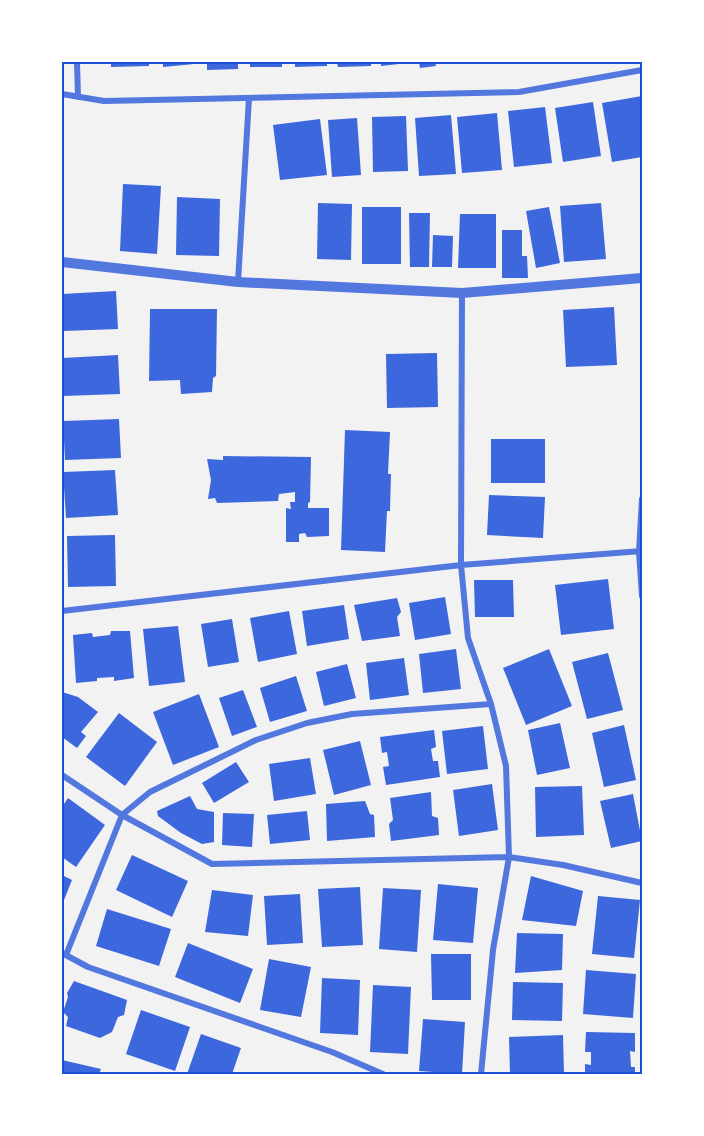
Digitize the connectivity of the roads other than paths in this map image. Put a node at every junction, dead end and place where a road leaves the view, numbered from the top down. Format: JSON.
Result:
{"nodes":[{"id":1,"x":77,"y":62,"type":"edge"},
{"id":2,"x":642,"y":70,"type":"edge"},
{"id":3,"x":62,"y":94,"type":"edge"},
{"id":4,"x":78,"y":97,"type":"junction"},
{"id":5,"x":249,"y":98,"type":"junction"},
{"id":6,"x":62,"y":262,"type":"edge"},
{"id":7,"x":642,"y":278,"type":"edge"},
{"id":8,"x":238,"y":282,"type":"junction"},
{"id":9,"x":462,"y":293,"type":"junction"},
{"id":10,"x":642,"y":499,"type":"edge"},
{"id":11,"x":641,"y":552,"type":"edge"},
{"id":12,"x":461,"y":566,"type":"junction"},
{"id":13,"x":642,"y":596,"type":"edge"},
{"id":14,"x":62,"y":611,"type":"edge"},
{"id":15,"x":491,"y":704,"type":"junction"},
{"id":16,"x":62,"y":775,"type":"edge"},
{"id":17,"x":122,"y":814,"type":"junction"},
{"id":18,"x":509,"y":857,"type":"junction"},
{"id":19,"x":642,"y":883,"type":"edge"},
{"id":20,"x":64,"y":954,"type":"edge"},
{"id":21,"x":383,"y":1074,"type":"edge"},
{"id":22,"x":481,"y":1074,"type":"edge"}],
"edges":[{"from":1,"to":4,"type":"street"},
{"from":2,"to":5,"type":"street"},
{"from":3,"to":4,"type":"street"},
{"from":4,"to":5,"type":"street"},
{"from":5,"to":8,"type":"street"},
{"from":6,"to":8,"type":"street"},
{"from":7,"to":9,"type":"street"},
{"from":8,"to":9,"type":"street"},
{"from":9,"to":12,"type":"street"},
{"from":10,"to":11,"type":"street"},
{"from":11,"to":12,"type":"street"},
{"from":11,"to":13,"type":"street"},
{"from":12,"to":14,"type":"street"},
{"from":12,"to":15,"type":"street"},
{"from":15,"to":17,"type":"street"},
{"from":15,"to":18,"type":"street"},
{"from":16,"to":17,"type":"street"},
{"from":17,"to":18,"type":"street"},
{"from":17,"to":20,"type":"street"},
{"from":18,"to":19,"type":"street"},
{"from":18,"to":22,"type":"street"},
{"from":20,"to":21,"type":"street"}]}
